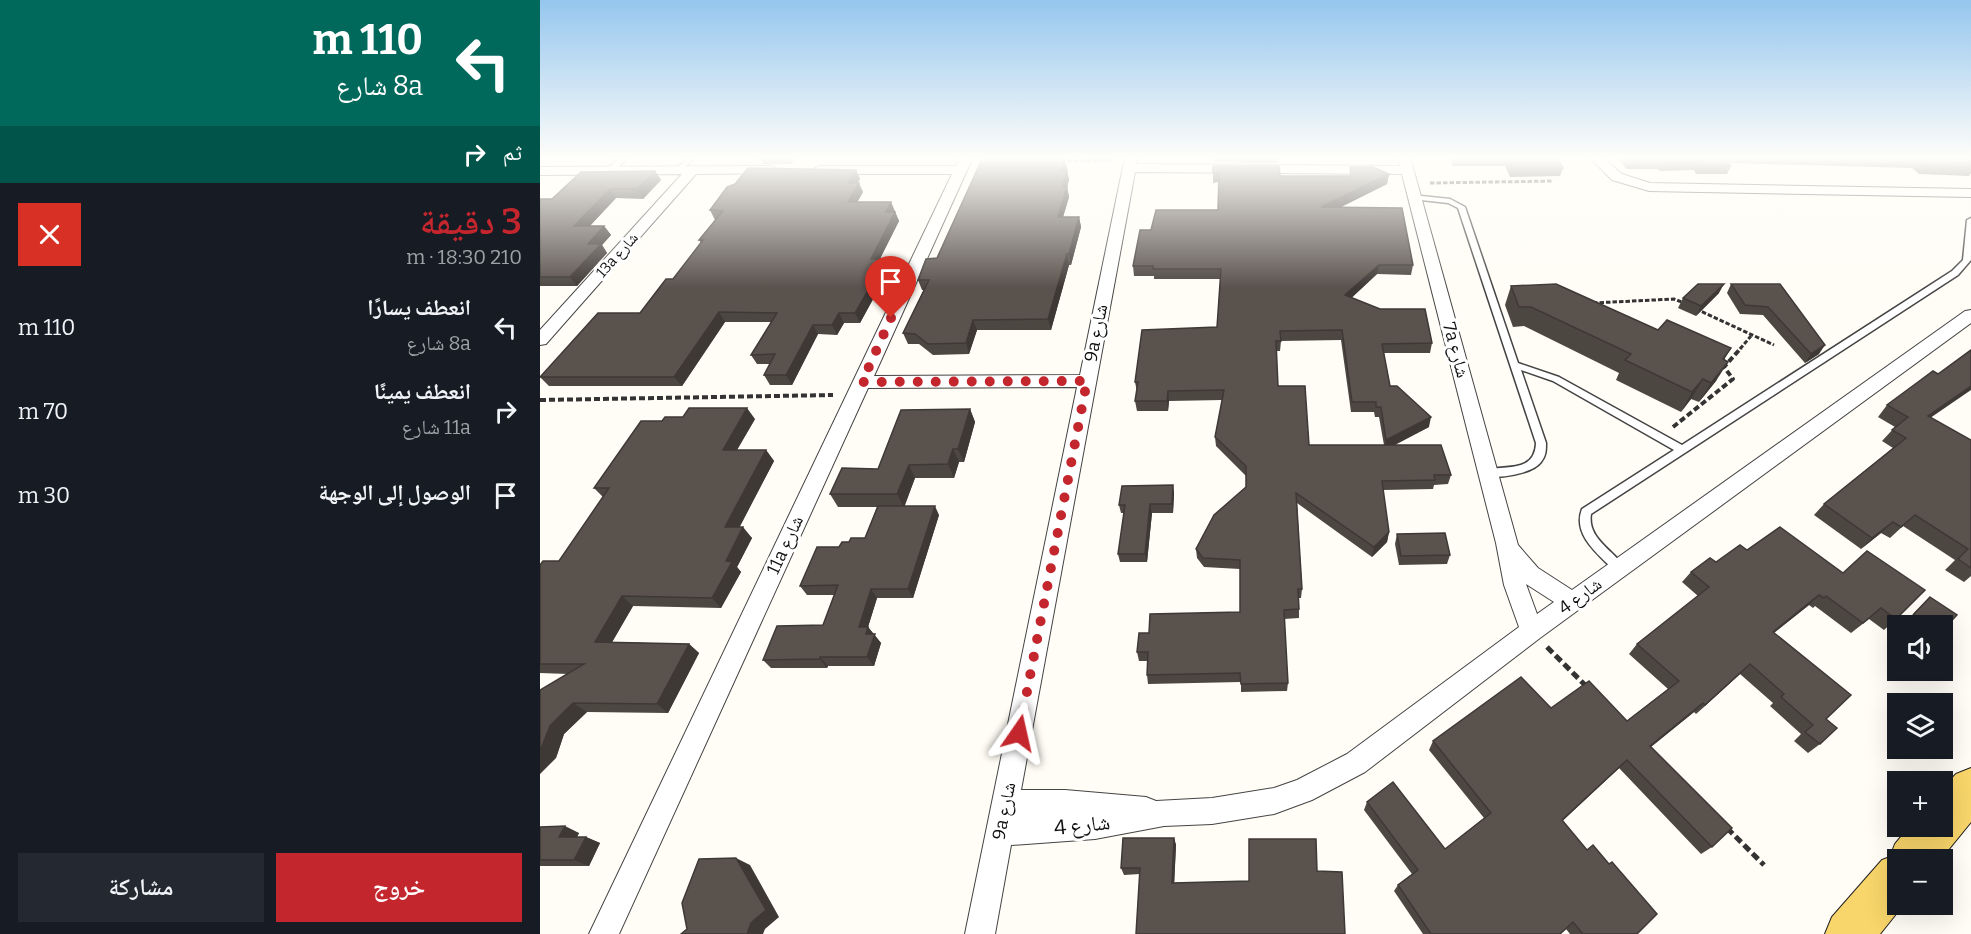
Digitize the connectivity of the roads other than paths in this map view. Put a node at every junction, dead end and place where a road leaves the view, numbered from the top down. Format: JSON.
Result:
{"nodes":[{"id":1,"x":659,"y":201,"type":"edge"},
{"id":2,"x":946,"y":201,"type":"edge"},
{"id":3,"x":1122,"y":201,"type":"edge"},
{"id":4,"x":1416,"y":201,"type":"edge"},
{"id":5,"x":1449,"y":201,"type":"edge"},
{"id":6,"x":1971,"y":220,"type":"edge"},
{"id":7,"x":1971,"y":315,"type":"edge"},
{"id":8,"x":540,"y":340,"type":"edge"},
{"id":9,"x":1515,"y":364,"type":"junction"},
{"id":10,"x":1087,"y":381,"type":"junction"},
{"id":11,"x":859,"y":388,"type":"junction"},
{"id":12,"x":1683,"y":450,"type":"junction"},
{"id":13,"x":1488,"y":473,"type":"junction"},
{"id":14,"x":1507,"y":543,"type":"junction"},
{"id":15,"x":1619,"y":568,"type":"junction"},
{"id":16,"x":1573,"y":601,"type":"junction"},
{"id":17,"x":1532,"y":631,"type":"junction"},
{"id":18,"x":1971,"y":789,"type":"edge"},
{"id":19,"x":1005,"y":803,"type":"junction"},
{"id":20,"x":1953,"y":810,"type":"edge"},
{"id":21,"x":1164,"y":813,"type":"junction"},
{"id":22,"x":999,"y":832,"type":"junction"},
{"id":23,"x":1930,"y":837,"type":"edge"},
{"id":24,"x":1920,"y":849,"type":"edge"},
{"id":25,"x":1887,"y":889,"type":"edge"},
{"id":26,"x":604,"y":934,"type":"edge"},
{"id":27,"x":980,"y":934,"type":"edge"},
{"id":28,"x":1849,"y":934,"type":"edge"}],
"edges":[{"from":1,"to":8,"type":"street","name":"13a شارع"},
{"from":2,"to":11,"type":"street","name":"11a شارع"},
{"from":3,"to":10,"type":"street","name":"9a شارع"},
{"from":4,"to":13,"type":"street","name":"7a شارع"},
{"from":5,"to":9,"type":"lane"},
{"from":6,"to":12,"type":"lane"},
{"from":7,"to":15,"type":"street","name":"شارع 4"},
{"from":9,"to":12,"type":"lane"},
{"from":9,"to":13,"type":"lane"},
{"from":10,"to":11,"type":"street"},
{"from":10,"to":19,"type":"street","name":"9a شارع"},
{"from":11,"to":26,"type":"street","name":"11a شارع"},
{"from":12,"to":15,"type":"lane"},
{"from":13,"to":14,"type":"street","name":"7a شارع"},
{"from":14,"to":16,"type":"street","name":"7a شارع"},
{"from":14,"to":17,"type":"street","name":"7a شارع"},
{"from":15,"to":16,"type":"street","name":"شارع 4"},
{"from":16,"to":17,"type":"street","name":"شارع 4"},
{"from":17,"to":21,"type":"street","name":"شارع 4"},
{"from":18,"to":20,"type":"main road"},
{"from":19,"to":21,"type":"street","name":"شارع 4"},
{"from":19,"to":22,"type":"street","name":"9a شارع"},
{"from":21,"to":22,"type":"street","name":"شارع 4"},
{"from":22,"to":27,"type":"street","name":"9a شارع"},
{"from":23,"to":24,"type":"main road"},
{"from":25,"to":28,"type":"main road"}]}
